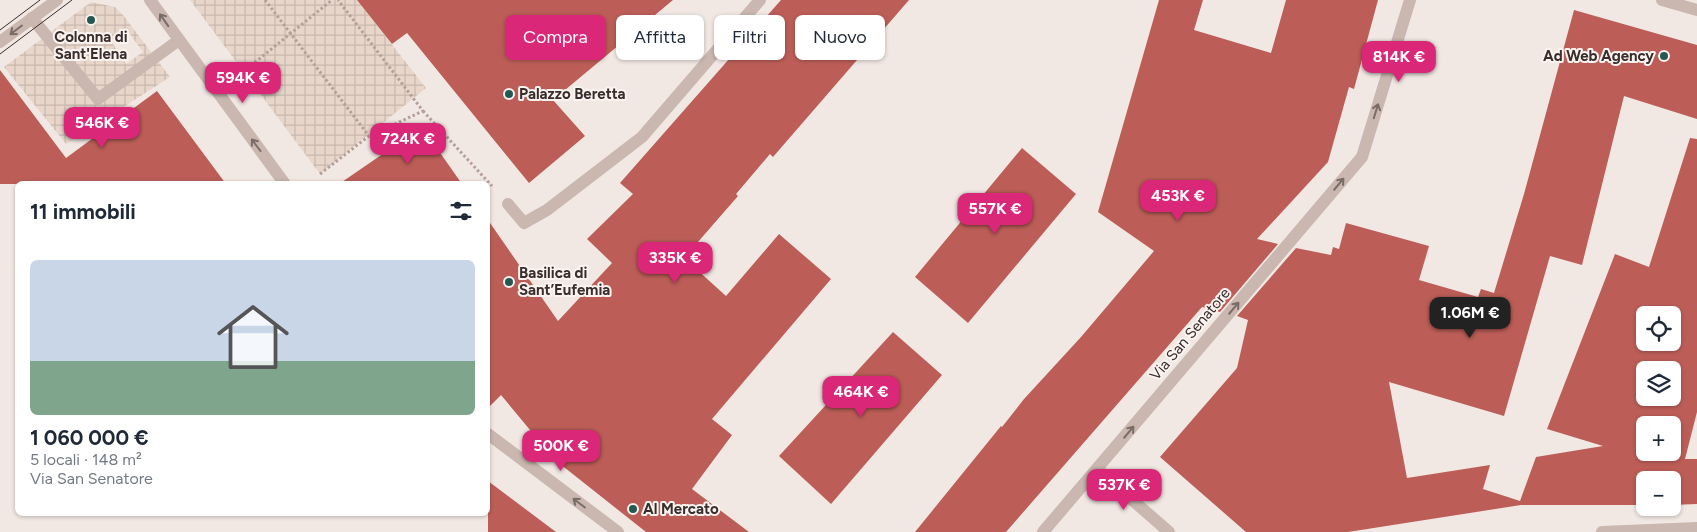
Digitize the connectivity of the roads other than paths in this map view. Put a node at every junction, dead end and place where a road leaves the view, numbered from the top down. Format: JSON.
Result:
{"nodes":[{"id":1,"x":56,"y":0,"type":"edge"},
{"id":2,"x":150,"y":0,"type":"edge"},
{"id":3,"x":760,"y":0,"type":"edge"},
{"id":4,"x":1410,"y":0,"type":"edge"},
{"id":5,"x":1662,"y":0,"type":"edge"},
{"id":6,"x":1697,"y":10,"type":"edge"},
{"id":7,"x":32,"y":18,"type":"junction"},
{"id":8,"x":179,"y":40,"type":"junction"},
{"id":9,"x":0,"y":42,"type":"edge"},
{"id":10,"x":283,"y":181,"type":"edge"},
{"id":11,"x":508,"y":204,"type":"road end"},
{"id":12,"x":490,"y":436,"type":"edge"},
{"id":13,"x":1097,"y":469,"type":"junction"},
{"id":14,"x":1697,"y":528,"type":"edge"},
{"id":15,"x":1670,"y":530,"type":"edge"},
{"id":16,"x":618,"y":532,"type":"edge"},
{"id":17,"x":1043,"y":532,"type":"edge"},
{"id":18,"x":1169,"y":532,"type":"edge"},
{"id":19,"x":1602,"y":532,"type":"edge"}],
"edges":[{"from":1,"to":7,"type":"street"},
{"from":8,"to":2,"type":"street","one_way":true},
{"from":3,"to":11,"type":"street"},
{"from":13,"to":4,"type":"street","name":"Via San Senatore","one_way":true},
{"from":5,"to":6,"type":"street"},
{"from":7,"to":8,"type":"street"},
{"from":7,"to":9,"type":"street","one_way":true},
{"from":10,"to":8,"type":"street","one_way":true},
{"from":16,"to":12,"type":"street","one_way":true},
{"from":13,"to":17,"type":"street","name":"Via San Senatore"},
{"from":13,"to":18,"type":"street"},
{"from":14,"to":15,"type":"street"},
{"from":15,"to":19,"type":"street"}]}
